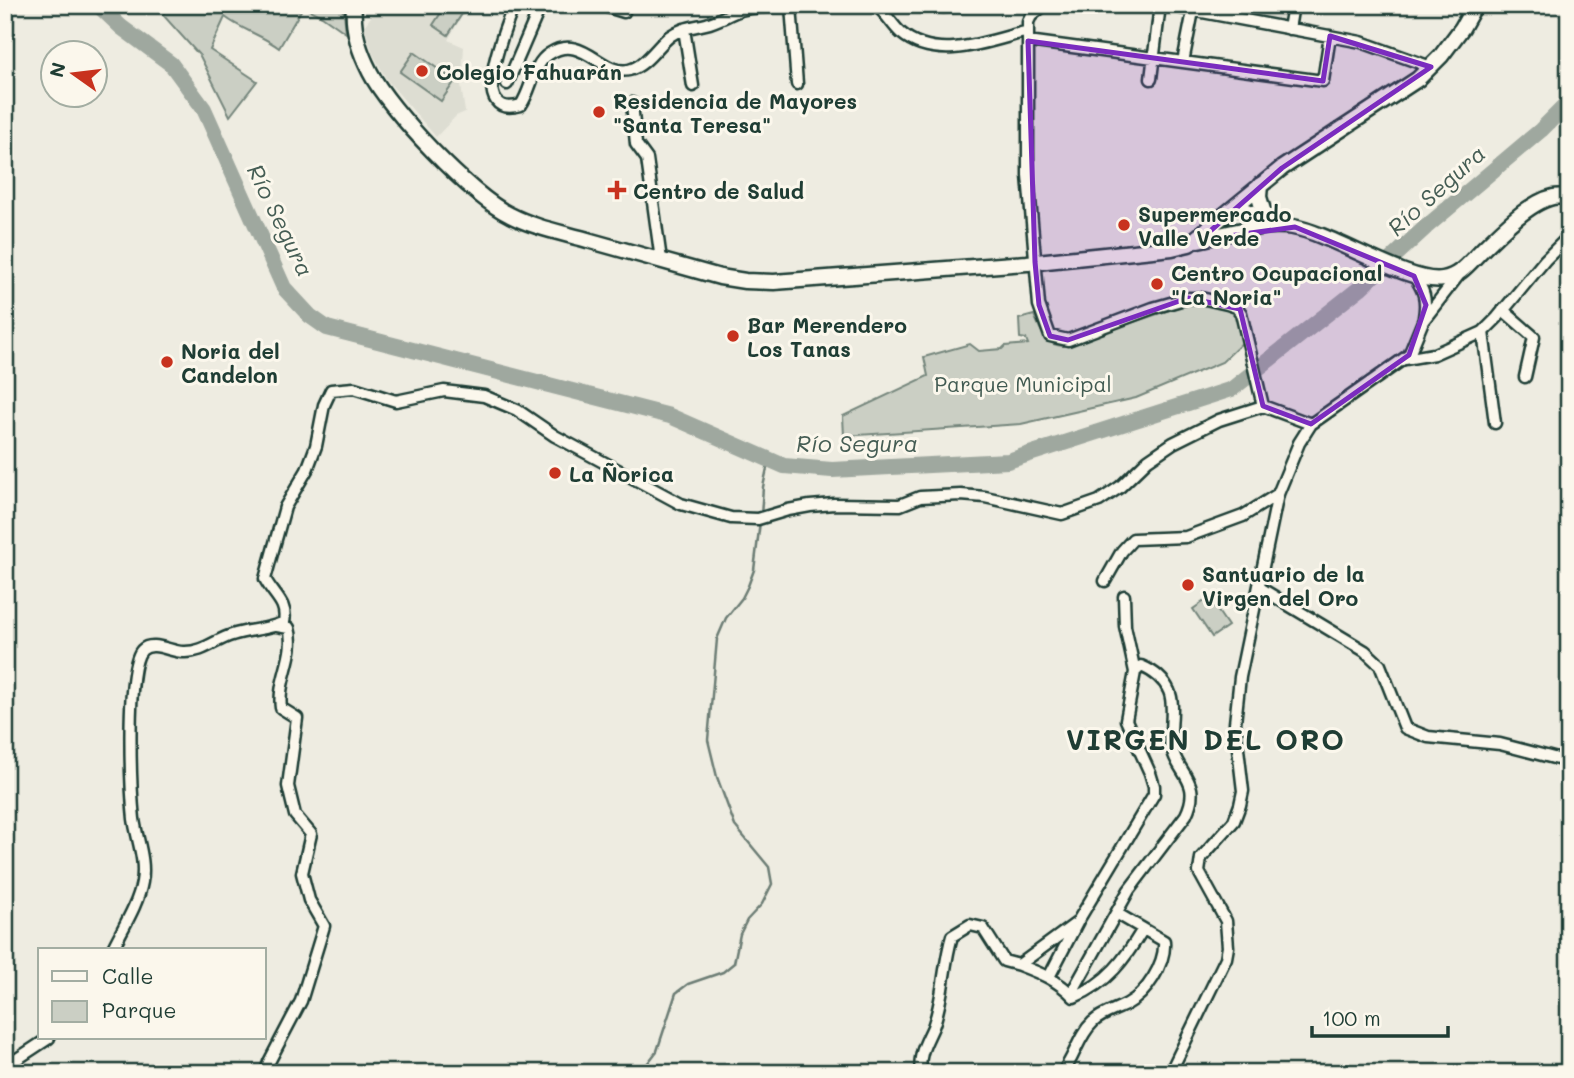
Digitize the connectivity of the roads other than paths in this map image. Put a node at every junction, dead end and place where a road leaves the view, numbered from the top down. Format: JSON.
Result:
{"nodes":[{"id":1,"x":354,"y":5,"type":"edge"},
{"id":2,"x":514,"y":5,"type":"edge"},
{"id":3,"x":541,"y":5,"type":"edge"},
{"id":4,"x":601,"y":5,"type":"edge"},
{"id":5,"x":805,"y":5,"type":"edge"},
{"id":6,"x":875,"y":5,"type":"edge"},
{"id":7,"x":968,"y":5,"type":"edge"},
{"id":8,"x":1044,"y":5,"type":"edge"},
{"id":9,"x":1162,"y":5,"type":"edge"},
{"id":10,"x":1293,"y":5,"type":"edge"},
{"id":11,"x":1475,"y":5,"type":"edge"},
{"id":12,"x":791,"y":6,"type":"edge"},
{"id":13,"x":943,"y":7,"type":"dead end"},
{"id":14,"x":1030,"y":11,"type":"edge"},
{"id":15,"x":1193,"y":11,"type":"junction"},
{"id":16,"x":624,"y":12,"type":"dead end"},
{"id":17,"x":684,"y":29,"type":"junction"},
{"id":18,"x":1289,"y":29,"type":"junction"},
{"id":19,"x":1028,"y":36,"type":"junction"},
{"id":20,"x":1330,"y":36,"type":"junction"},
{"id":21,"x":1154,"y":58,"type":"junction"},
{"id":22,"x":1183,"y":62,"type":"junction"},
{"id":23,"x":1431,"y":67,"type":"junction"},
{"id":24,"x":1151,"y":79,"type":"dead end"},
{"id":25,"x":507,"y":84,"type":"dead end"},
{"id":26,"x":797,"y":85,"type":"dead end"},
{"id":27,"x":693,"y":86,"type":"dead end"},
{"id":28,"x":632,"y":103,"type":"dead end"},
{"id":29,"x":1260,"y":185,"type":"junction"},
{"id":30,"x":1569,"y":197,"type":"edge"},
{"id":31,"x":1236,"y":206,"type":"junction"},
{"id":32,"x":1263,"y":222,"type":"junction"},
{"id":33,"x":1569,"y":236,"type":"edge"},
{"id":34,"x":1197,"y":240,"type":"junction"},
{"id":35,"x":660,"y":260,"type":"junction"},
{"id":36,"x":1035,"y":262,"type":"junction"},
{"id":37,"x":1460,"y":272,"type":"junction"},
{"id":38,"x":1413,"y":276,"type":"junction"},
{"id":39,"x":1503,"y":310,"type":"junction"},
{"id":40,"x":1423,"y":321,"type":"junction"},
{"id":41,"x":1483,"y":332,"type":"junction"},
{"id":42,"x":1404,"y":359,"type":"junction"},
{"id":43,"x":1525,"y":377,"type":"dead end"},
{"id":44,"x":1262,"y":401,"type":"junction"},
{"id":45,"x":1495,"y":423,"type":"dead end"},
{"id":46,"x":1311,"y":424,"type":"junction"},
{"id":47,"x":1278,"y":494,"type":"junction"},
{"id":48,"x":1105,"y":581,"type":"dead end"},
{"id":49,"x":1260,"y":588,"type":"junction"},
{"id":50,"x":1124,"y":596,"type":"dead end"},
{"id":51,"x":276,"y":626,"type":"junction"},
{"id":52,"x":1135,"y":672,"type":"junction"},
{"id":53,"x":1569,"y":762,"type":"edge"},
{"id":54,"x":1116,"y":914,"type":"junction"},
{"id":55,"x":1078,"y":921,"type":"junction"},
{"id":56,"x":1143,"y":929,"type":"junction"},
{"id":57,"x":113,"y":948,"type":"edge"},
{"id":58,"x":1019,"y":965,"type":"junction"},
{"id":59,"x":1049,"y":977,"type":"junction"},
{"id":60,"x":1072,"y":995,"type":"junction"},
{"id":61,"x":46,"y":1040,"type":"edge"},
{"id":62,"x":5,"y":1067,"type":"edge"},
{"id":63,"x":265,"y":1073,"type":"edge"},
{"id":64,"x":921,"y":1073,"type":"edge"},
{"id":65,"x":1062,"y":1073,"type":"edge"},
{"id":66,"x":1170,"y":1073,"type":"edge"}],
"edges":[{"from":1,"to":35,"type":"street"},
{"from":2,"to":17,"type":"street"},
{"from":3,"to":25,"type":"street"},
{"from":4,"to":16,"type":"street"},
{"from":5,"to":12,"type":"street"},
{"from":6,"to":19,"type":"street"},
{"from":7,"to":13,"type":"street"},
{"from":8,"to":14,"type":"street"},
{"from":9,"to":15,"type":"street"},
{"from":9,"to":21,"type":"street"},
{"from":10,"to":18,"type":"street"},
{"from":11,"to":23,"type":"street"},
{"from":12,"to":17,"type":"street"},
{"from":12,"to":26,"type":"street"},
{"from":14,"to":19,"type":"street"},
{"from":15,"to":18,"type":"street"},
{"from":15,"to":22,"type":"street"},
{"from":17,"to":27,"type":"street"},
{"from":18,"to":20,"type":"street"},
{"from":19,"to":21,"type":"street"},
{"from":19,"to":36,"type":"street"},
{"from":20,"to":22,"type":"street"},
{"from":20,"to":23,"type":"street"},
{"from":21,"to":22,"type":"street"},
{"from":21,"to":24,"type":"street"},
{"from":23,"to":29,"type":"street"},
{"from":28,"to":35,"type":"street"},
{"from":29,"to":31,"type":"street"},
{"from":29,"to":32,"type":"street"},
{"from":30,"to":37,"type":"street"},
{"from":31,"to":32,"type":"street"},
{"from":31,"to":34,"type":"street"},
{"from":32,"to":34,"type":"street"},
{"from":32,"to":38,"type":"street"},
{"from":33,"to":39,"type":"street"},
{"from":34,"to":36,"type":"street"},
{"from":35,"to":36,"type":"street"},
{"from":36,"to":44,"type":"street"},
{"from":37,"to":38,"type":"street"},
{"from":37,"to":40,"type":"street"},
{"from":38,"to":40,"type":"street"},
{"from":39,"to":41,"type":"street"},
{"from":39,"to":43,"type":"street"},
{"from":40,"to":42,"type":"street"},
{"from":41,"to":42,"type":"street"},
{"from":41,"to":45,"type":"street"},
{"from":42,"to":46,"type":"street"},
{"from":44,"to":46,"type":"street"},
{"from":44,"to":51,"type":"street"},
{"from":46,"to":47,"type":"street"},
{"from":47,"to":48,"type":"street"},
{"from":47,"to":49,"type":"street"},
{"from":49,"to":53,"type":"street"},
{"from":49,"to":66,"type":"street"},
{"from":50,"to":52,"type":"street"},
{"from":51,"to":57,"type":"street"},
{"from":51,"to":63,"type":"street"},
{"from":52,"to":54,"type":"street"},
{"from":52,"to":55,"type":"street"},
{"from":54,"to":56,"type":"street"},
{"from":54,"to":60,"type":"street"},
{"from":55,"to":58,"type":"street"},
{"from":55,"to":59,"type":"street"},
{"from":56,"to":60,"type":"street"},
{"from":56,"to":65,"type":"street"},
{"from":58,"to":59,"type":"street"},
{"from":58,"to":64,"type":"street"},
{"from":59,"to":60,"type":"street"},
{"from":61,"to":62,"type":"street"}]}
